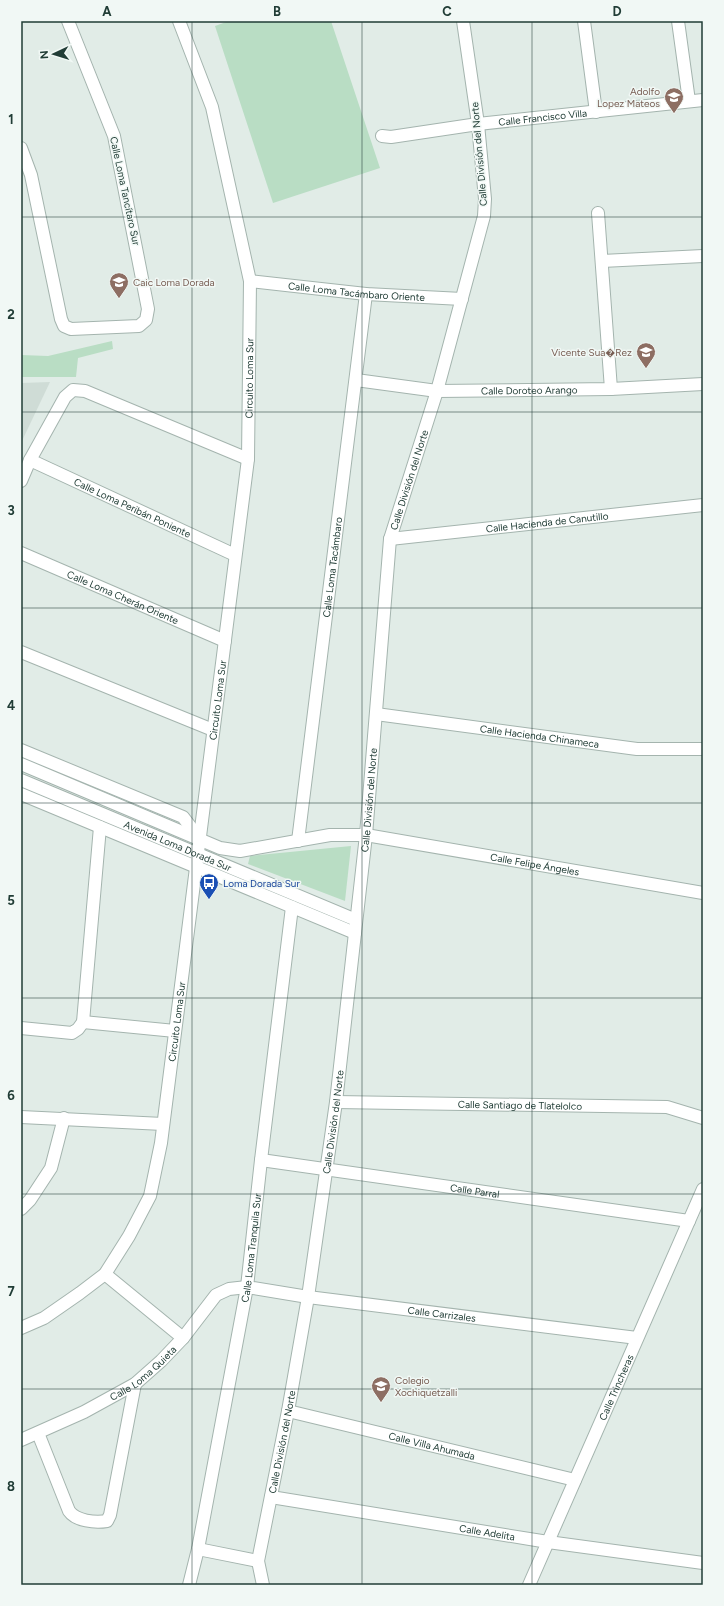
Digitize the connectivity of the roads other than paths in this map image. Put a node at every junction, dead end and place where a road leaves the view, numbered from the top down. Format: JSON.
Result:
{"nodes":[{"id":1,"x":68,"y":21,"type":"edge"},
{"id":2,"x":179,"y":21,"type":"edge"},
{"id":3,"x":463,"y":21,"type":"edge"},
{"id":4,"x":584,"y":21,"type":"edge"},
{"id":5,"x":678,"y":21,"type":"edge"},
{"id":6,"x":703,"y":100,"type":"edge"},
{"id":7,"x":689,"y":101,"type":"junction"},
{"id":8,"x":596,"y":112,"type":"junction"},
{"id":9,"x":478,"y":124,"type":"junction"},
{"id":10,"x":382,"y":136,"type":"dead end"},
{"id":11,"x":21,"y":148,"type":"edge"},
{"id":12,"x":598,"y":213,"type":"dead end"},
{"id":13,"x":703,"y":256,"type":"edge"},
{"id":14,"x":602,"y":261,"type":"junction"},
{"id":15,"x":250,"y":281,"type":"junction"},
{"id":16,"x":366,"y":294,"type":"junction"},
{"id":17,"x":462,"y":299,"type":"junction"},
{"id":18,"x":356,"y":380,"type":"junction"},
{"id":19,"x":703,"y":384,"type":"edge"},
{"id":20,"x":611,"y":389,"type":"junction"},
{"id":21,"x":436,"y":391,"type":"junction"},
{"id":22,"x":248,"y":459,"type":"junction"},
{"id":23,"x":30,"y":460,"type":"junction"},
{"id":24,"x":21,"y":481,"type":"edge"},
{"id":25,"x":703,"y":505,"type":"edge"},
{"id":26,"x":390,"y":539,"type":"junction"},
{"id":27,"x":21,"y":553,"type":"edge"},
{"id":28,"x":235,"y":555,"type":"junction"},
{"id":29,"x":225,"y":641,"type":"junction"},
{"id":30,"x":21,"y":652,"type":"edge"},
{"id":31,"x":376,"y":714,"type":"junction"},
{"id":32,"x":213,"y":730,"type":"junction"},
{"id":33,"x":703,"y":749,"type":"edge"},
{"id":34,"x":21,"y":750,"type":"edge"},
{"id":35,"x":21,"y":764,"type":"edge"},
{"id":36,"x":21,"y":780,"type":"edge"},
{"id":37,"x":21,"y":794,"type":"edge"},
{"id":38,"x":100,"y":827,"type":"junction"},
{"id":39,"x":366,"y":835,"type":"junction"},
{"id":40,"x":199,"y":839,"type":"junction"},
{"id":41,"x":298,"y":841,"type":"junction"},
{"id":42,"x":197,"y":854,"type":"junction"},
{"id":43,"x":196,"y":867,"type":"junction"},
{"id":44,"x":703,"y":893,"type":"edge"},
{"id":45,"x":292,"y":907,"type":"junction"},
{"id":46,"x":356,"y":920,"type":"junction"},
{"id":47,"x":355,"y":933,"type":"junction"},
{"id":48,"x":80,"y":1026,"type":"junction"},
{"id":49,"x":21,"y":1028,"type":"edge"},
{"id":50,"x":175,"y":1032,"type":"junction"},
{"id":51,"x":336,"y":1102,"type":"junction"},
{"id":52,"x":21,"y":1117,"type":"edge"},
{"id":53,"x":64,"y":1118,"type":"junction"},
{"id":54,"x":703,"y":1118,"type":"edge"},
{"id":55,"x":163,"y":1124,"type":"junction"},
{"id":56,"x":261,"y":1160,"type":"junction"},
{"id":57,"x":327,"y":1169,"type":"junction"},
{"id":58,"x":703,"y":1189,"type":"edge"},
{"id":59,"x":21,"y":1209,"type":"edge"},
{"id":60,"x":689,"y":1221,"type":"junction"},
{"id":61,"x":104,"y":1274,"type":"junction"},
{"id":62,"x":247,"y":1287,"type":"junction"},
{"id":63,"x":308,"y":1298,"type":"junction"},
{"id":64,"x":21,"y":1328,"type":"edge"},
{"id":65,"x":183,"y":1338,"type":"junction"},
{"id":66,"x":637,"y":1338,"type":"junction"},
{"id":67,"x":135,"y":1384,"type":"junction"},
{"id":68,"x":288,"y":1411,"type":"junction"},
{"id":69,"x":38,"y":1432,"type":"junction"},
{"id":70,"x":21,"y":1440,"type":"edge"},
{"id":71,"x":575,"y":1480,"type":"junction"},
{"id":72,"x":271,"y":1497,"type":"junction"},
{"id":73,"x":548,"y":1542,"type":"junction"},
{"id":74,"x":198,"y":1550,"type":"junction"},
{"id":75,"x":258,"y":1561,"type":"junction"},
{"id":76,"x":703,"y":1563,"type":"edge"},
{"id":77,"x":189,"y":1585,"type":"edge"},
{"id":78,"x":263,"y":1585,"type":"edge"},
{"id":79,"x":529,"y":1585,"type":"edge"}],
"edges":[{"from":1,"to":11,"type":"street","name":"Calle Loma Tancítaro Sur"},
{"from":2,"to":15,"type":"street","name":"Circuito Loma Sur"},
{"from":3,"to":9,"type":"street","name":"Calle División del Norte"},
{"from":4,"to":8,"type":"street"},
{"from":5,"to":7,"type":"street"},
{"from":6,"to":7,"type":"street","name":"Calle Francisco Villa"},
{"from":7,"to":8,"type":"street","name":"Calle Francisco Villa"},
{"from":8,"to":9,"type":"street","name":"Calle Francisco Villa"},
{"from":9,"to":10,"type":"street","name":"Calle Francisco Villa"},
{"from":9,"to":17,"type":"street","name":"Calle División del Norte"},
{"from":12,"to":14,"type":"street"},
{"from":13,"to":14,"type":"street"},
{"from":14,"to":20,"type":"street"},
{"from":15,"to":16,"type":"street","name":"Calle Loma Tacámbaro Oriente"},
{"from":15,"to":22,"type":"street","name":"Circuito Loma Sur"},
{"from":16,"to":17,"type":"street","name":"Calle Loma Tacámbaro Oriente"},
{"from":16,"to":18,"type":"street","name":"Calle Loma Tacámbaro"},
{"from":17,"to":21,"type":"street","name":"Calle División del Norte"},
{"from":18,"to":21,"type":"street","name":"Calle Doroteo Arango"},
{"from":18,"to":41,"type":"street","name":"Calle Loma Tacámbaro"},
{"from":19,"to":20,"type":"street","name":"Calle Doroteo Arango"},
{"from":20,"to":21,"type":"street","name":"Calle Doroteo Arango"},
{"from":21,"to":26,"type":"street","name":"Calle División del Norte"},
{"from":22,"to":23,"type":"street"},
{"from":22,"to":28,"type":"street","name":"Circuito Loma Sur"},
{"from":23,"to":24,"type":"street"},
{"from":23,"to":28,"type":"street","name":"Calle Loma Peribán Poniente"},
{"from":25,"to":26,"type":"street","name":"Calle Hacienda de Canutillo"},
{"from":26,"to":31,"type":"street","name":"Calle División del Norte"},
{"from":27,"to":29,"type":"street","name":"Calle Loma Cherán Oriente"},
{"from":28,"to":29,"type":"street","name":"Circuito Loma Sur"},
{"from":29,"to":32,"type":"street","name":"Circuito Loma Sur"},
{"from":30,"to":32,"type":"street"},
{"from":31,"to":33,"type":"street","name":"Calle Hacienda Chinameca"},
{"from":31,"to":39,"type":"street","name":"Calle División del Norte"},
{"from":32,"to":40,"type":"street","name":"Circuito Loma Sur"},
{"from":34,"to":40,"type":"street","name":"Avenida Loma Dorada Sur"},
{"from":35,"to":40,"type":"street","name":"Avenida Loma Dorada Sur"},
{"from":36,"to":42,"type":"street","name":"Avenida Loma Dorada Sur"},
{"from":37,"to":38,"type":"street","name":"Avenida Loma Dorada Sur"},
{"from":38,"to":43,"type":"street","name":"Avenida Loma Dorada Sur"},
{"from":38,"to":48,"type":"street"},
{"from":39,"to":41,"type":"street","name":"Avenida Loma Dorada Sur"},
{"from":39,"to":44,"type":"street","name":"Calle Felipe Ángeles"},
{"from":39,"to":46,"type":"street","name":"Calle División del Norte"},
{"from":40,"to":41,"type":"street","name":"Avenida Loma Dorada Sur"},
{"from":40,"to":42,"type":"street","name":"Circuito Loma Sur"},
{"from":42,"to":43,"type":"street","name":"Circuito Loma Sur"},
{"from":42,"to":46,"type":"street","name":"Avenida Loma Dorada Sur"},
{"from":43,"to":45,"type":"street","name":"Avenida Loma Dorada Sur"},
{"from":43,"to":50,"type":"street","name":"Circuito Loma Sur"},
{"from":45,"to":47,"type":"street","name":"Avenida Loma Dorada Sur"},
{"from":45,"to":56,"type":"street","name":"Calle Loma Tranquila Sur"},
{"from":46,"to":47,"type":"street","name":"Calle División del Norte"},
{"from":47,"to":51,"type":"street","name":"Calle División del Norte"},
{"from":48,"to":49,"type":"street"},
{"from":48,"to":50,"type":"street"},
{"from":50,"to":55,"type":"street","name":"Circuito Loma Sur"},
{"from":51,"to":54,"type":"street","name":"Calle Santiago de Tlatelolco"},
{"from":51,"to":57,"type":"street","name":"Calle División del Norte"},
{"from":52,"to":53,"type":"street"},
{"from":53,"to":55,"type":"street"},
{"from":53,"to":59,"type":"street"},
{"from":55,"to":61,"type":"street","name":"Circuito Loma Sur"},
{"from":56,"to":57,"type":"street","name":"Calle Parral"},
{"from":56,"to":62,"type":"street","name":"Calle Loma Tranquila Sur"},
{"from":57,"to":60,"type":"street","name":"Calle Parral"},
{"from":57,"to":63,"type":"street","name":"Calle División del Norte"},
{"from":58,"to":60,"type":"street","name":"Calle Trincheras"},
{"from":60,"to":66,"type":"street","name":"Calle Trincheras"},
{"from":61,"to":64,"type":"street","name":"Circuito Loma Sur"},
{"from":61,"to":65,"type":"street"},
{"from":62,"to":63,"type":"street","name":"Calle Carrizales"},
{"from":62,"to":65,"type":"street","name":"Calle Loma Quieta"},
{"from":62,"to":74,"type":"street","name":"Calle Loma Tranquila Sur"},
{"from":63,"to":66,"type":"street","name":"Calle Carrizales"},
{"from":63,"to":68,"type":"street","name":"Calle División del Norte"},
{"from":65,"to":67,"type":"street","name":"Calle Loma Quieta"},
{"from":66,"to":71,"type":"street","name":"Calle Trincheras"},
{"from":67,"to":69,"type":"street","name":"Calle Loma Quieta"},
{"from":67,"to":69,"type":"street"},
{"from":68,"to":71,"type":"street","name":"Calle Villa Ahumada"},
{"from":68,"to":72,"type":"street","name":"Calle División del Norte"},
{"from":69,"to":70,"type":"street","name":"Calle Loma Quieta"},
{"from":71,"to":73,"type":"street","name":"Calle Trincheras"},
{"from":72,"to":73,"type":"street","name":"Calle Adelita"},
{"from":72,"to":75,"type":"street","name":"Calle División del Norte"},
{"from":73,"to":76,"type":"street","name":"Calle Adelita"},
{"from":73,"to":79,"type":"street","name":"Calle Trincheras"},
{"from":74,"to":75,"type":"street"},
{"from":74,"to":77,"type":"street","name":"Calle Loma Tranquila Sur"},
{"from":75,"to":78,"type":"street","name":"Calle División del Norte"}]}
